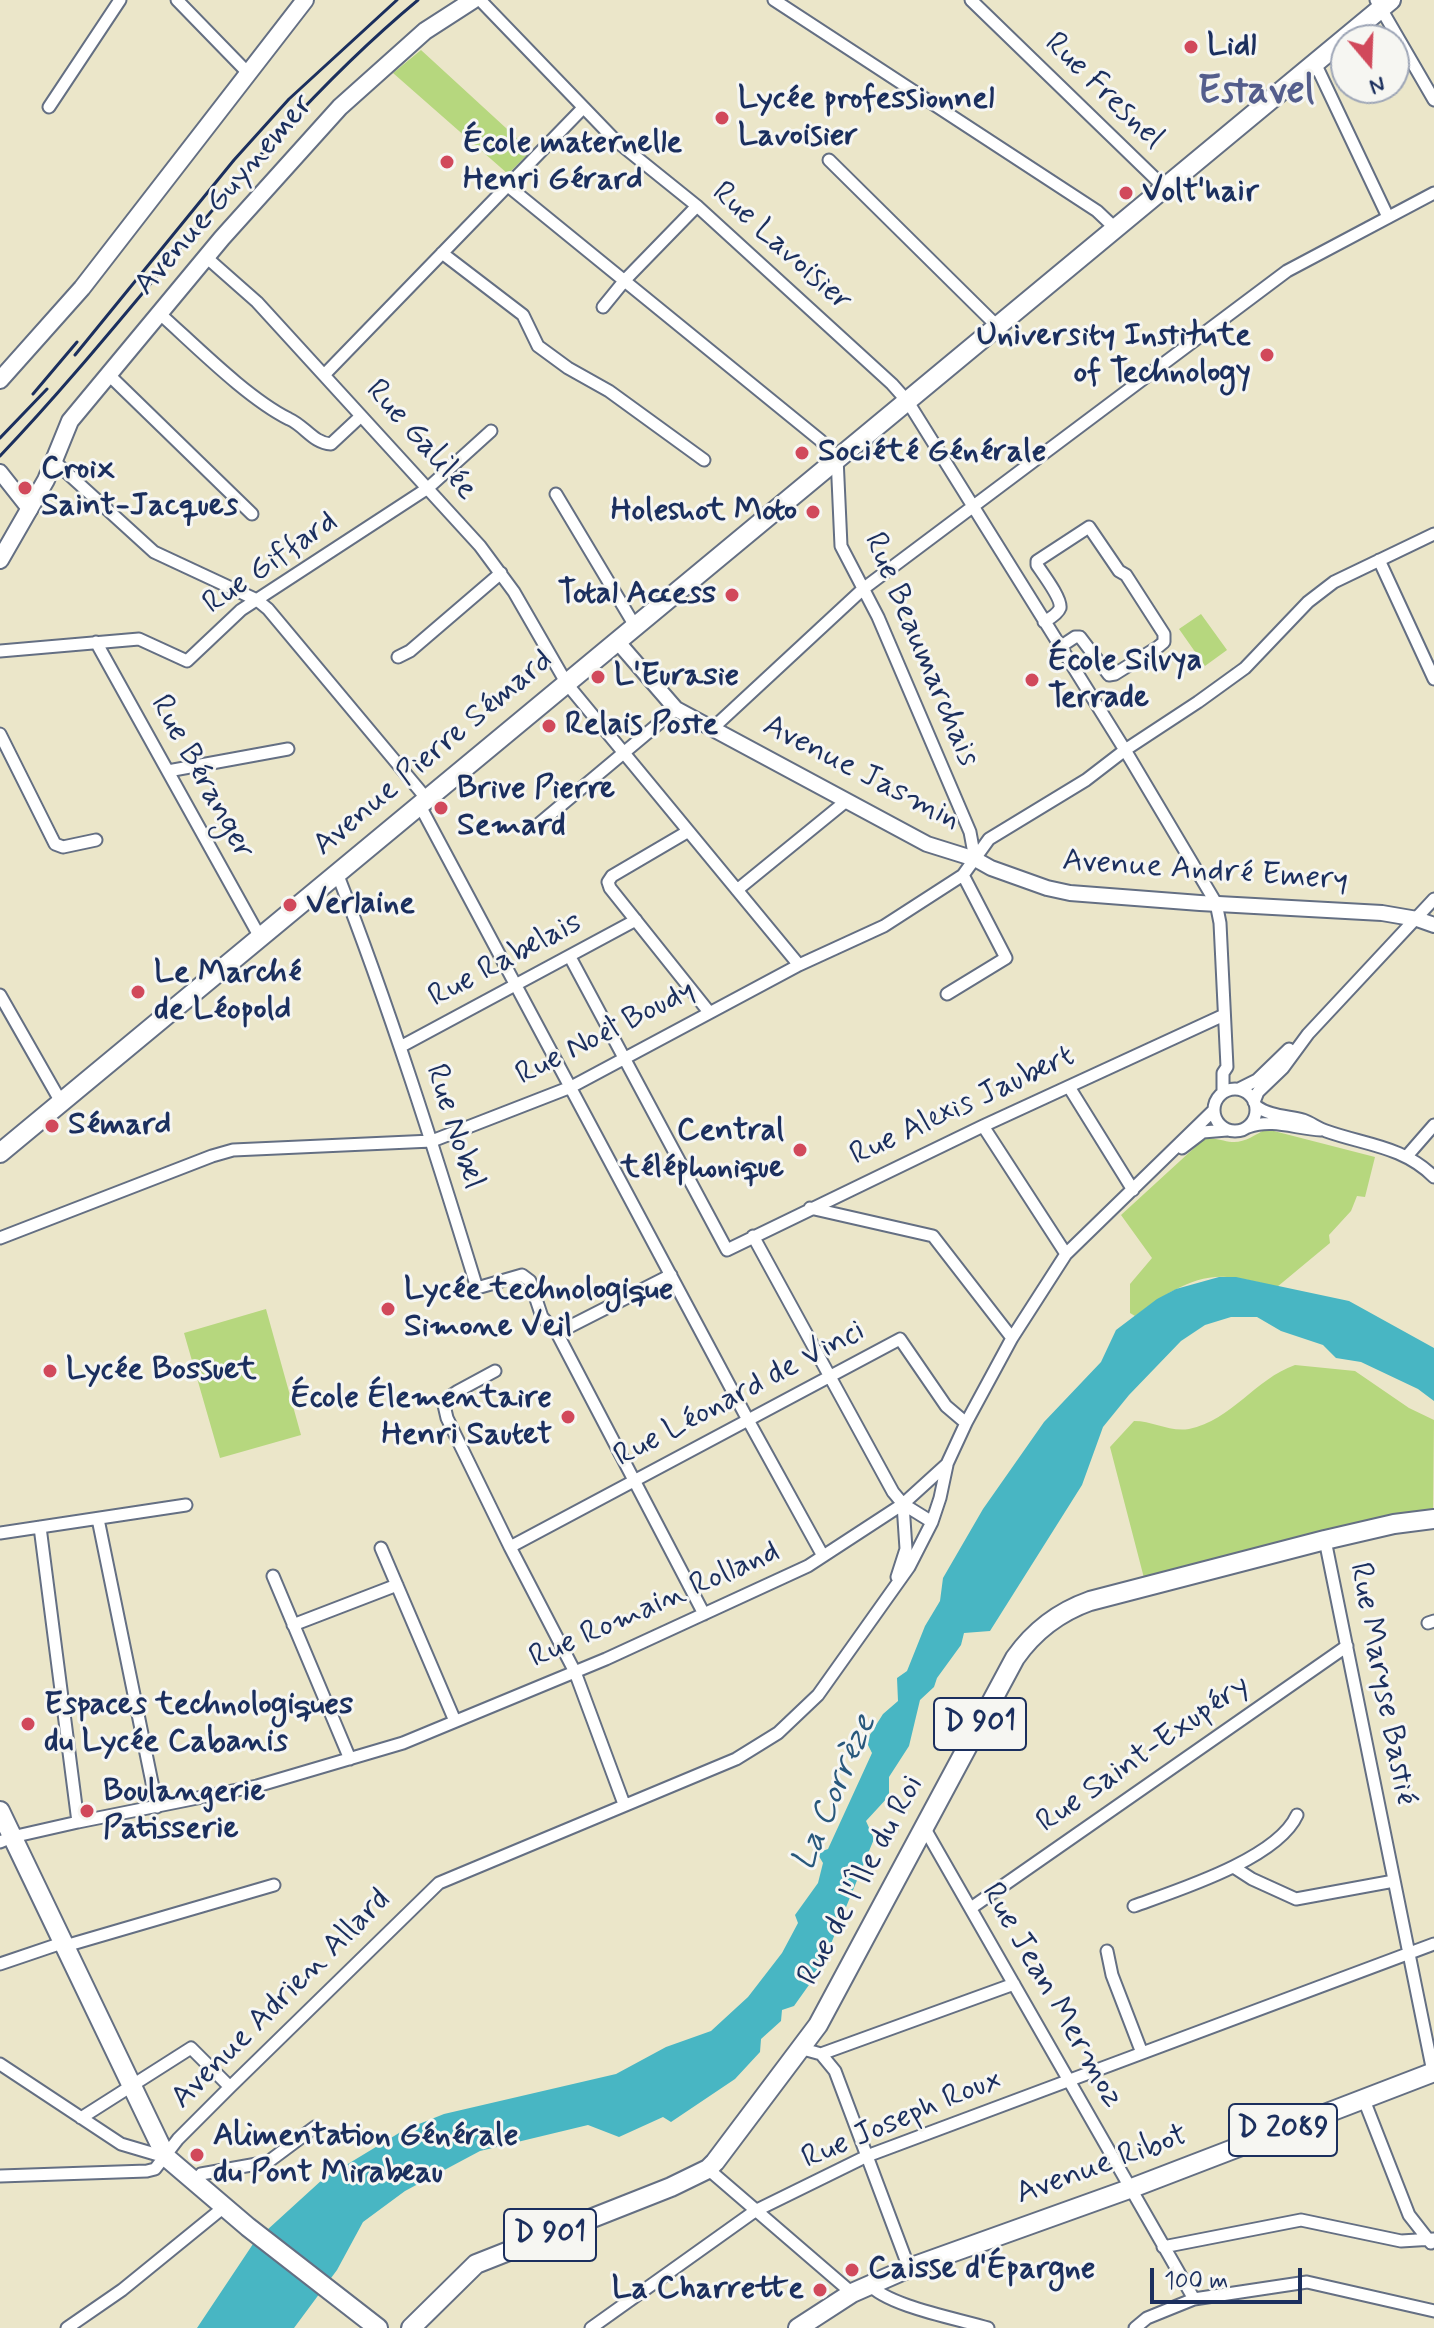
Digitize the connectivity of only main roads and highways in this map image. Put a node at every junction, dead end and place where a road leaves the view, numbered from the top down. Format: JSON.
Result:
{"nodes":[{"id":1,"x":305,"y":0,"type":"edge"},
{"id":2,"x":473,"y":0,"type":"edge"},
{"id":3,"x":1382,"y":3,"type":"edge"},
{"id":4,"x":0,"y":380,"type":"edge"},
{"id":5,"x":0,"y":560,"type":"edge"},
{"id":6,"x":0,"y":1153,"type":"edge"},
{"id":7,"x":1434,"y":1519,"type":"edge"},
{"id":8,"x":0,"y":1811,"type":"edge"},
{"id":9,"x":6,"y":1839,"type":"edge"},
{"id":10,"x":1433,"y":2072,"type":"edge"},
{"id":11,"x":378,"y":2328,"type":"edge"},
{"id":12,"x":411,"y":2328,"type":"edge"},
{"id":13,"x":798,"y":2328,"type":"edge"}],
"edges":[{"from":1,"to":4,"type":"main road"},
{"from":2,"to":5,"type":"main road","name":"Avenue Guynemer"},
{"from":3,"to":6,"type":"main road","name":"Avenue Pierre Sémard"},
{"from":7,"to":12,"type":"main road","name":"Rue de l'Île du Roi","number":"D 901"},
{"from":8,"to":9,"type":"main road"},
{"from":9,"to":11,"type":"main road"},
{"from":10,"to":13,"type":"main road","name":"Avenue Ribot","number":"D 2089"}]}
